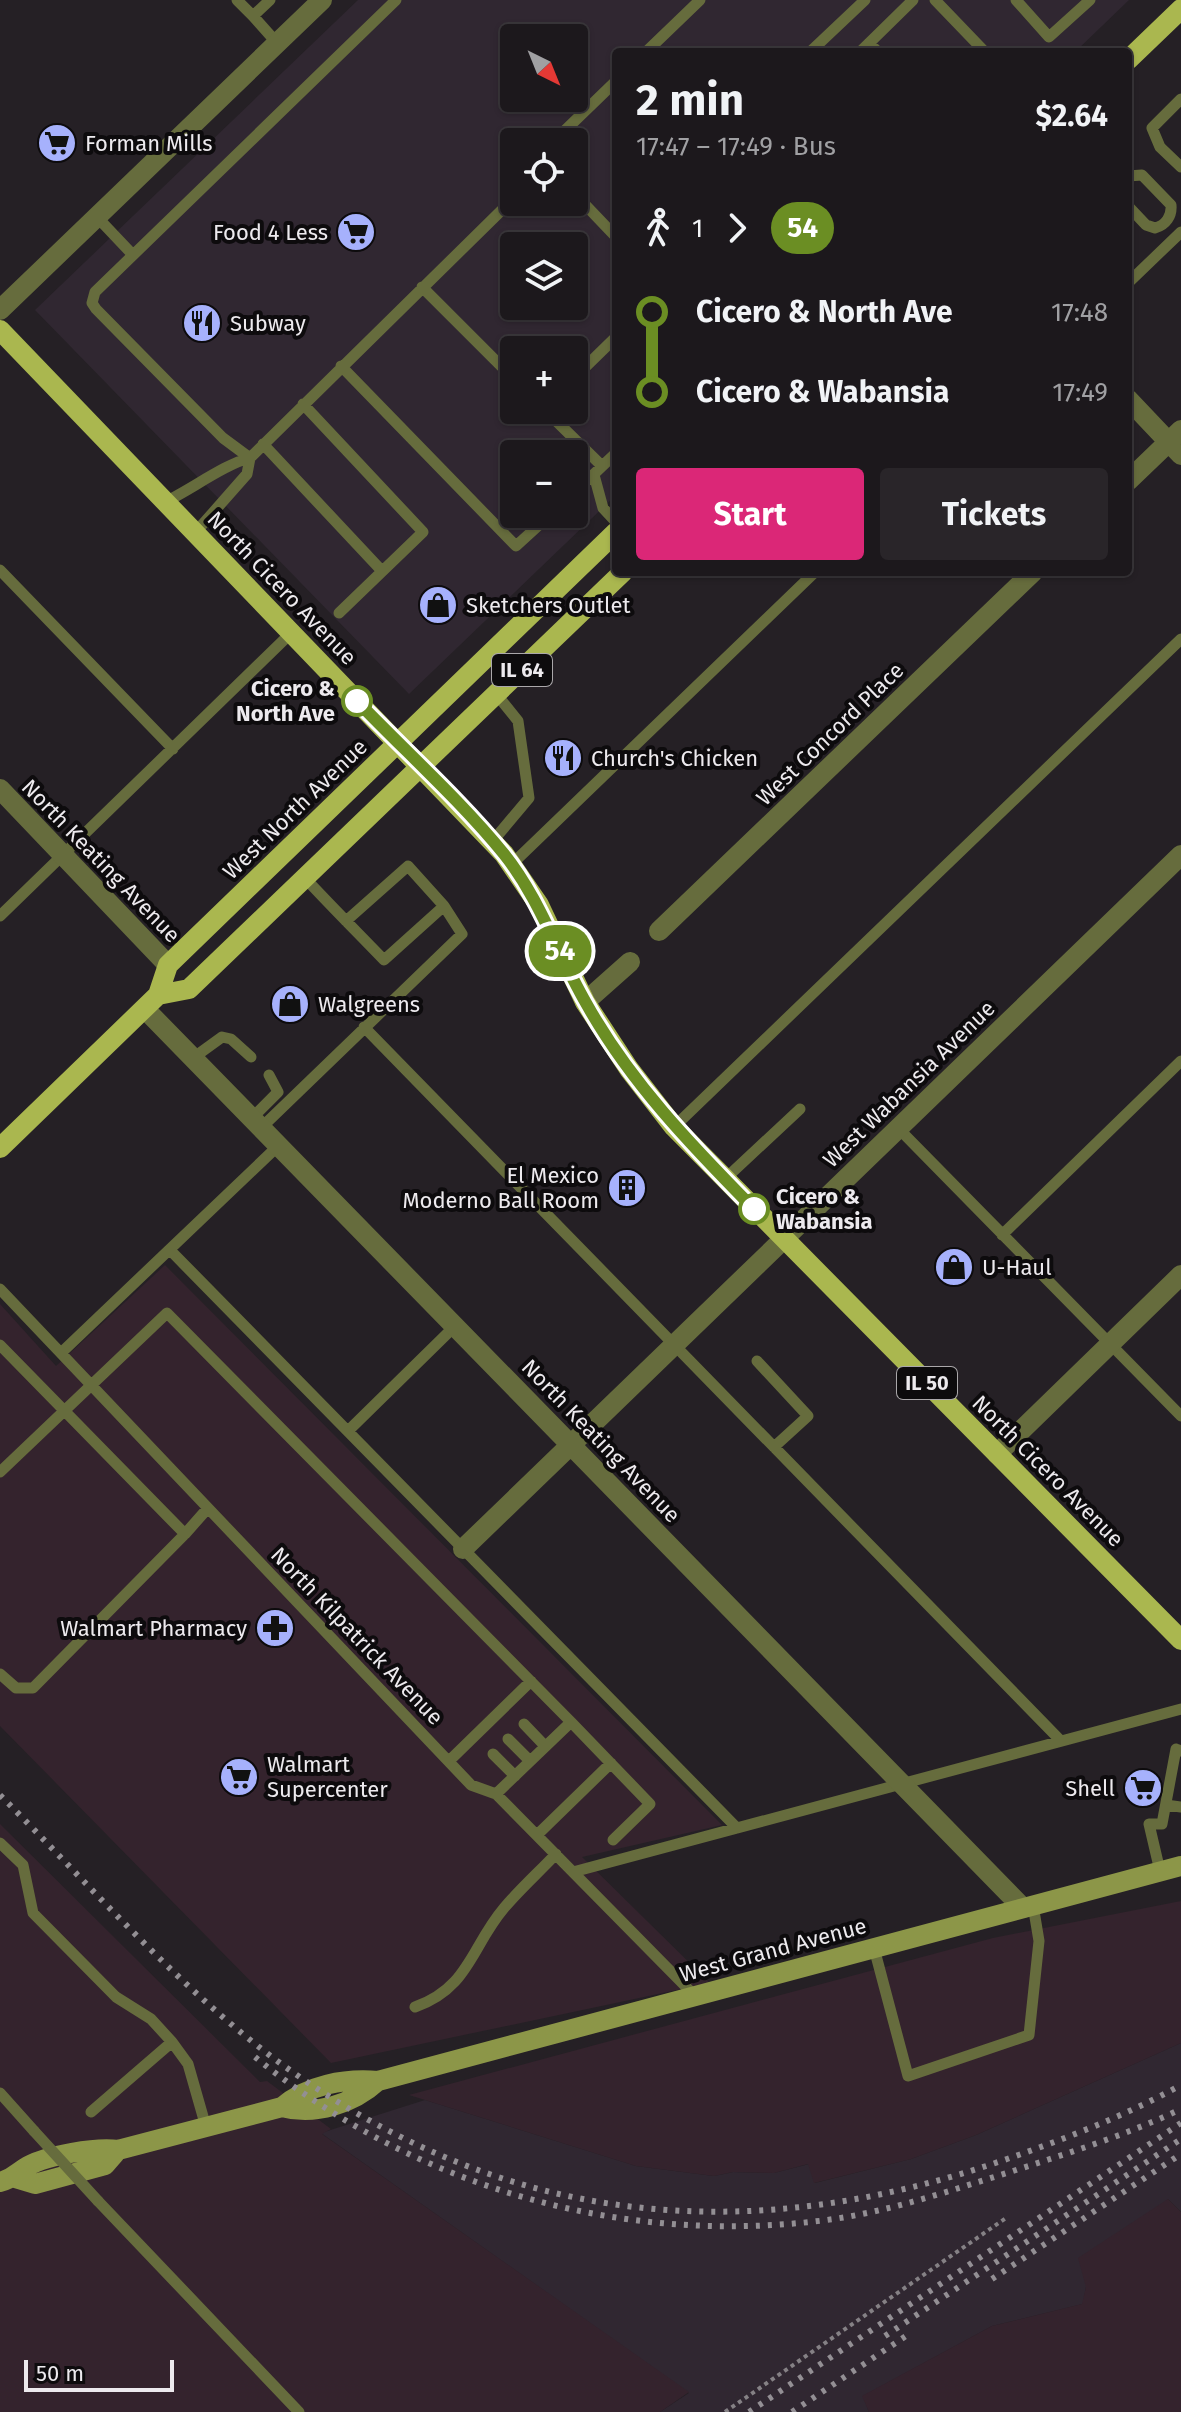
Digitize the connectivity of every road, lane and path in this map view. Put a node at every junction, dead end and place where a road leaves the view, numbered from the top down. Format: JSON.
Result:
{"nodes":[{"id":1,"x":237,"y":0,"type":"edge"},
{"id":2,"x":270,"y":0,"type":"edge"},
{"id":3,"x":322,"y":0,"type":"edge"},
{"id":4,"x":396,"y":0,"type":"edge"},
{"id":5,"x":700,"y":0,"type":"edge"},
{"id":6,"x":865,"y":0,"type":"edge"},
{"id":7,"x":913,"y":0,"type":"edge"},
{"id":8,"x":935,"y":0,"type":"edge"},
{"id":9,"x":1016,"y":0,"type":"edge"},
{"id":10,"x":1090,"y":0,"type":"edge"},
{"id":11,"x":1181,"y":9,"type":"edge"},
{"id":12,"x":253,"y":16,"type":"junction"},
{"id":13,"x":277,"y":43,"type":"junction"},
{"id":14,"x":650,"y":48,"type":"edge"},
{"id":15,"x":814,"y":48,"type":"edge"},
{"id":16,"x":870,"y":48,"type":"edge"},
{"id":17,"x":981,"y":48,"type":"edge"},
{"id":18,"x":1132,"y":56,"type":"edge"},
{"id":19,"x":612,"y":85,"type":"edge"},
{"id":20,"x":1181,"y":99,"type":"edge"},
{"id":21,"x":567,"y":128,"type":"edge"},
{"id":22,"x":1181,"y":167,"type":"edge"},
{"id":23,"x":1132,"y":176,"type":"edge"},
{"id":24,"x":588,"y":208,"type":"edge"},
{"id":25,"x":1132,"y":210,"type":"edge"},
{"id":26,"x":500,"y":212,"type":"edge"},
{"id":27,"x":97,"y":217,"type":"junction"},
{"id":28,"x":1181,"y":232,"type":"edge"},
{"id":29,"x":612,"y":233,"type":"edge"},
{"id":30,"x":133,"y":255,"type":"junction"},
{"id":31,"x":1132,"y":279,"type":"edge"},
{"id":32,"x":422,"y":287,"type":"junction"},
{"id":33,"x":0,"y":310,"type":"edge"},
{"id":34,"x":0,"y":330,"type":"edge"},
{"id":35,"x":612,"y":341,"type":"edge"},
{"id":36,"x":588,"y":364,"type":"edge"},
{"id":37,"x":500,"y":365,"type":"edge"},
{"id":38,"x":341,"y":366,"type":"junction"},
{"id":39,"x":1132,"y":403,"type":"edge"},
{"id":40,"x":303,"y":404,"type":"junction"},
{"id":41,"x":557,"y":424,"type":"edge"},
{"id":42,"x":1177,"y":442,"type":"edge"},
{"id":43,"x":263,"y":444,"type":"junction"},
{"id":44,"x":612,"y":457,"type":"edge"},
{"id":45,"x":250,"y":458,"type":"junction"},
{"id":46,"x":598,"y":471,"type":"junction"},
{"id":47,"x":1132,"y":478,"type":"edge"},
{"id":48,"x":588,"y":480,"type":"edge"},
{"id":49,"x":165,"y":502,"type":"junction"},
{"id":50,"x":612,"y":518,"type":"edge"},
{"id":51,"x":536,"y":528,"type":"edge"},
{"id":52,"x":195,"y":533,"type":"junction"},
{"id":53,"x":612,"y":536,"type":"edge"},
{"id":54,"x":0,"y":570,"type":"edge"},
{"id":55,"x":382,"y":571,"type":"junction"},
{"id":56,"x":619,"y":576,"type":"edge"},
{"id":57,"x":811,"y":576,"type":"edge"},
{"id":58,"x":1029,"y":576,"type":"edge"},
{"id":59,"x":339,"y":613,"type":"dead end"},
{"id":60,"x":291,"y":633,"type":"junction"},
{"id":61,"x":1181,"y":639,"type":"edge"},
{"id":62,"x":497,"y":695,"type":"junction"},
{"id":63,"x":397,"y":743,"type":"junction"},
{"id":64,"x":173,"y":749,"type":"junction"},
{"id":65,"x":421,"y":767,"type":"junction"},
{"id":66,"x":0,"y":789,"type":"edge"},
{"id":67,"x":492,"y":842,"type":"junction"},
{"id":68,"x":1181,"y":855,"type":"edge"},
{"id":69,"x":63,"y":856,"type":"junction"},
{"id":70,"x":511,"y":865,"type":"junction"},
{"id":71,"x":305,"y":878,"type":"junction"},
{"id":72,"x":444,"y":906,"type":"junction"},
{"id":73,"x":0,"y":916,"type":"edge"},
{"id":74,"x":346,"y":921,"type":"junction"},
{"id":75,"x":659,"y":931,"type":"dead end"},
{"id":76,"x":630,"y":962,"type":"dead end"},
{"id":77,"x":168,"y":965,"type":"junction"},
{"id":78,"x":151,"y":1002,"type":"junction"},
{"id":79,"x":585,"y":1002,"type":"junction"},
{"id":80,"x":364,"y":1027,"type":"junction"},
{"id":81,"x":251,"y":1057,"type":"dead end"},
{"id":82,"x":193,"y":1058,"type":"junction"},
{"id":83,"x":1181,"y":1061,"type":"edge"},
{"id":84,"x":269,"y":1075,"type":"dead end"},
{"id":85,"x":800,"y":1109,"type":"dead end"},
{"id":86,"x":256,"y":1123,"type":"junction"},
{"id":87,"x":674,"y":1127,"type":"junction"},
{"id":88,"x":898,"y":1128,"type":"junction"},
{"id":89,"x":278,"y":1146,"type":"junction"},
{"id":90,"x":0,"y":1148,"type":"edge"},
{"id":91,"x":725,"y":1179,"type":"junction"},
{"id":92,"x":1002,"y":1235,"type":"junction"},
{"id":93,"x":784,"y":1238,"type":"junction"},
{"id":94,"x":170,"y":1250,"type":"junction"},
{"id":95,"x":1181,"y":1275,"type":"edge"},
{"id":96,"x":0,"y":1289,"type":"edge"},
{"id":97,"x":455,"y":1326,"type":"junction"},
{"id":98,"x":674,"y":1344,"type":"junction"},
{"id":99,"x":1110,"y":1344,"type":"junction"},
{"id":100,"x":0,"y":1345,"type":"edge"},
{"id":101,"x":61,"y":1353,"type":"junction"},
{"id":102,"x":757,"y":1361,"type":"dead end"},
{"id":103,"x":91,"y":1385,"type":"junction"},
{"id":104,"x":63,"y":1411,"type":"junction"},
{"id":105,"x":1181,"y":1416,"type":"edge"},
{"id":106,"x":348,"y":1431,"type":"junction"},
{"id":107,"x":571,"y":1444,"type":"junction"},
{"id":108,"x":774,"y":1447,"type":"junction"},
{"id":109,"x":997,"y":1454,"type":"junction"},
{"id":110,"x":0,"y":1472,"type":"edge"},
{"id":111,"x":208,"y":1508,"type":"junction"},
{"id":112,"x":185,"y":1534,"type":"junction"},
{"id":113,"x":463,"y":1549,"type":"junction"},
{"id":114,"x":1181,"y":1640,"type":"edge"},
{"id":115,"x":0,"y":1674,"type":"edge"},
{"id":116,"x":531,"y":1681,"type":"junction"},
{"id":117,"x":1181,"y":1709,"type":"edge"},
{"id":118,"x":571,"y":1722,"type":"junction"},
{"id":119,"x":524,"y":1724,"type":"dead end"},
{"id":120,"x":508,"y":1739,"type":"dead end"},
{"id":121,"x":1060,"y":1740,"type":"junction"},
{"id":122,"x":545,"y":1746,"type":"junction"},
{"id":123,"x":1181,"y":1751,"type":"edge"},
{"id":124,"x":493,"y":1754,"type":"dead end"},
{"id":125,"x":449,"y":1761,"type":"junction"},
{"id":126,"x":530,"y":1761,"type":"junction"},
{"id":127,"x":611,"y":1763,"type":"junction"},
{"id":128,"x":515,"y":1776,"type":"junction"},
{"id":129,"x":901,"y":1782,"type":"junction"},
{"id":130,"x":496,"y":1794,"type":"junction"},
{"id":131,"x":1166,"y":1805,"type":"junction"},
{"id":132,"x":1181,"y":1807,"type":"edge"},
{"id":133,"x":737,"y":1828,"type":"junction"},
{"id":134,"x":537,"y":1835,"type":"junction"},
{"id":135,"x":613,"y":1840,"type":"dead end"},
{"id":136,"x":0,"y":1843,"type":"edge"},
{"id":137,"x":556,"y":1854,"type":"junction"},
{"id":138,"x":1181,"y":1866,"type":"edge"},
{"id":139,"x":1160,"y":1871,"type":"junction"},
{"id":140,"x":573,"y":1872,"type":"junction"},
{"id":141,"x":1028,"y":1907,"type":"junction"},
{"id":142,"x":874,"y":1948,"type":"junction"},
{"id":143,"x":695,"y":1996,"type":"junction"},
{"id":144,"x":415,"y":2007,"type":"dead end"},
{"id":145,"x":172,"y":2042,"type":"junction"},
{"id":146,"x":0,"y":2093,"type":"edge"},
{"id":147,"x":91,"y":2112,"type":"dead end"},
{"id":148,"x":206,"y":2127,"type":"junction"},
{"id":149,"x":8,"y":2180,"type":"edge"},
{"id":150,"x":1006,"y":2218,"type":"dead end"},
{"id":151,"x":299,"y":2412,"type":"edge"},
{"id":152,"x":725,"y":2412,"type":"edge"}],
"edges":[{"from":1,"to":12,"type":"lane"},
{"from":2,"to":12,"type":"lane"},
{"from":3,"to":13,"type":"street"},
{"from":4,"to":30,"type":"lane"},
{"from":5,"to":14,"type":"lane"},
{"from":6,"to":15,"type":"lane"},
{"from":7,"to":16,"type":"lane"},
{"from":8,"to":17,"type":"lane"},
{"from":9,"to":10,"type":"lane"},
{"from":11,"to":18,"type":"main road"},
{"from":12,"to":13,"type":"lane"},
{"from":13,"to":27,"type":"street"},
{"from":19,"to":21,"type":"lane"},
{"from":20,"to":22,"type":"lane"},
{"from":23,"to":25,"type":"lane"},
{"from":24,"to":29,"type":"lane"},
{"from":26,"to":32,"type":"lane"},
{"from":27,"to":30,"type":"lane"},
{"from":27,"to":33,"type":"street"},
{"from":28,"to":31,"type":"lane"},
{"from":30,"to":45,"type":"lane"},
{"from":32,"to":37,"type":"lane"},
{"from":32,"to":38,"type":"lane"},
{"from":34,"to":49,"type":"main road","name":"North Cicero Avenue","number":"IL 50"},
{"from":35,"to":36,"type":"lane"},
{"from":38,"to":40,"type":"lane"},
{"from":38,"to":51,"type":"lane"},
{"from":39,"to":42,"type":"street"},
{"from":40,"to":43,"type":"lane"},
{"from":40,"to":55,"type":"lane"},
{"from":41,"to":46,"type":"lane"},
{"from":42,"to":47,"type":"street"},
{"from":43,"to":45,"type":"lane"},
{"from":43,"to":55,"type":"lane"},
{"from":44,"to":46,"type":"lane"},
{"from":45,"to":49,"type":"lane"},
{"from":45,"to":52,"type":"lane"},
{"from":46,"to":48,"type":"lane"},
{"from":46,"to":50,"type":"lane"},
{"from":49,"to":52,"type":"main road","name":"North Cicero Avenue","number":"IL 50"},
{"from":52,"to":60,"type":"main road","name":"North Cicero Avenue","number":"IL 50"},
{"from":53,"to":63,"type":"main road","name":"West North Avenue","number":"IL 64"},
{"from":54,"to":64,"type":"lane"},
{"from":55,"to":59,"type":"lane"},
{"from":56,"to":62,"type":"main road","name":"West North Avenue","number":"IL 64"},
{"from":57,"to":70,"type":"lane"},
{"from":58,"to":75,"type":"street","name":"West Concord Place"},
{"from":60,"to":63,"type":"main road","name":"North Cicero Avenue","number":"IL 50"},
{"from":60,"to":64,"type":"lane"},
{"from":61,"to":87,"type":"lane"},
{"from":62,"to":65,"type":"main road","name":"West North Avenue","number":"IL 64"},
{"from":62,"to":67,"type":"lane"},
{"from":63,"to":65,"type":"main road","name":"North Cicero Avenue","number":"IL 50"},
{"from":63,"to":77,"type":"main road","name":"West North Avenue","number":"IL 64"},
{"from":64,"to":69,"type":"lane"},
{"from":65,"to":67,"type":"main road","name":"North Cicero Avenue","number":"IL 50"},
{"from":65,"to":71,"type":"main road","name":"West North Avenue","number":"IL 64"},
{"from":66,"to":69,"type":"street","name":"North Keating Avenue"},
{"from":67,"to":70,"type":"main road","name":"North Cicero Avenue","number":"IL 50"},
{"from":68,"to":88,"type":"street","name":"West Wabansia Avenue"},
{"from":69,"to":73,"type":"lane"},
{"from":69,"to":77,"type":"street","name":"North Keating Avenue"},
{"from":70,"to":79,"type":"main road","name":"North Cicero Avenue","number":"IL 50"},
{"from":71,"to":74,"type":"lane"},
{"from":71,"to":78,"type":"main road","name":"West North Avenue","number":"IL 64"},
{"from":72,"to":74,"type":"lane"},
{"from":72,"to":74,"type":"lane"},
{"from":72,"to":80,"type":"lane"},
{"from":76,"to":79,"type":"street"},
{"from":77,"to":78,"type":"main road","name":"West North Avenue","number":"IL 64"},
{"from":78,"to":82,"type":"street","name":"North Keating Avenue"},
{"from":78,"to":90,"type":"main road","name":"West North Avenue","number":"IL 64"},
{"from":79,"to":87,"type":"main road","name":"North Cicero Avenue","number":"IL 50"},
{"from":80,"to":86,"type":"lane"},
{"from":80,"to":98,"type":"lane"},
{"from":81,"to":82,"type":"lane"},
{"from":82,"to":86,"type":"street","name":"North Keating Avenue"},
{"from":83,"to":92,"type":"lane"},
{"from":84,"to":86,"type":"lane"},
{"from":85,"to":91,"type":"lane"},
{"from":86,"to":89,"type":"street","name":"North Keating Avenue"},
{"from":87,"to":91,"type":"main road","name":"North Cicero Avenue","number":"IL 50"},
{"from":88,"to":92,"type":"lane"},
{"from":88,"to":93,"type":"street","name":"West Wabansia Avenue"},
{"from":89,"to":94,"type":"lane"},
{"from":89,"to":97,"type":"street","name":"North Keating Avenue"},
{"from":91,"to":93,"type":"main road","name":"North Cicero Avenue","number":"IL 50"},
{"from":92,"to":99,"type":"lane"},
{"from":93,"to":98,"type":"street","name":"West Wabansia Avenue"},
{"from":93,"to":109,"type":"main road","name":"North Cicero Avenue","number":"IL 50"},
{"from":94,"to":101,"type":"lane"},
{"from":94,"to":106,"type":"lane"},
{"from":95,"to":99,"type":"street"},
{"from":96,"to":101,"type":"lane","name":"North Kilpatrick Avenue"},
{"from":97,"to":106,"type":"lane"},
{"from":97,"to":107,"type":"street","name":"North Keating Avenue"},
{"from":98,"to":107,"type":"street","name":"West Wabansia Avenue"},
{"from":98,"to":108,"type":"lane"},
{"from":99,"to":105,"type":"lane"},
{"from":99,"to":109,"type":"street"},
{"from":100,"to":104,"type":"lane"},
{"from":101,"to":103,"type":"lane","name":"North Kilpatrick Avenue"},
{"from":102,"to":108,"type":"lane"},
{"from":103,"to":104,"type":"lane"},
{"from":103,"to":111,"type":"lane","name":"North Kilpatrick Avenue"},
{"from":103,"to":116,"type":"lane"},
{"from":104,"to":110,"type":"lane"},
{"from":104,"to":112,"type":"lane"},
{"from":106,"to":113,"type":"lane"},
{"from":107,"to":113,"type":"street","name":"West Wabansia Avenue"},
{"from":107,"to":129,"type":"street","name":"North Keating Avenue"},
{"from":108,"to":121,"type":"lane"},
{"from":109,"to":114,"type":"main road","name":"North Cicero Avenue","number":"IL 50"},
{"from":111,"to":112,"type":"lane"},
{"from":111,"to":125,"type":"lane","name":"North Kilpatrick Avenue"},
{"from":112,"to":115,"type":"lane"},
{"from":113,"to":133,"type":"lane"},
{"from":116,"to":118,"type":"lane"},
{"from":116,"to":125,"type":"lane"},
{"from":117,"to":121,"type":"lane"},
{"from":118,"to":122,"type":"lane"},
{"from":118,"to":127,"type":"lane"},
{"from":119,"to":122,"type":"lane"},
{"from":120,"to":126,"type":"lane"},
{"from":121,"to":129,"type":"lane"},
{"from":122,"to":126,"type":"lane"},
{"from":123,"to":131,"type":"lane"},
{"from":124,"to":128,"type":"lane"},
{"from":125,"to":130,"type":"lane","name":"North Kilpatrick Avenue"},
{"from":126,"to":128,"type":"lane"},
{"from":127,"to":134,"type":"lane"},
{"from":127,"to":135,"type":"lane"},
{"from":128,"to":130,"type":"lane"},
{"from":129,"to":133,"type":"lane"},
{"from":129,"to":141,"type":"street","name":"North Keating Avenue"},
{"from":130,"to":134,"type":"lane","name":"North Kilpatrick Avenue"},
{"from":131,"to":132,"type":"lane"},
{"from":131,"to":139,"type":"lane"},
{"from":133,"to":140,"type":"lane"},
{"from":134,"to":137,"type":"lane","name":"North Kilpatrick Avenue"},
{"from":136,"to":145,"type":"lane"},
{"from":137,"to":140,"type":"lane","name":"North Kilpatrick Avenue"},
{"from":137,"to":144,"type":"lane"},
{"from":138,"to":139,"type":"main road","name":"West Grand Avenue"},
{"from":139,"to":141,"type":"main road","name":"West Grand Avenue"},
{"from":140,"to":143,"type":"lane","name":"North Kilpatrick Avenue"},
{"from":141,"to":142,"type":"main road","name":"West Grand Avenue"},
{"from":141,"to":142,"type":"lane"},
{"from":142,"to":143,"type":"main road","name":"West Grand Avenue"},
{"from":143,"to":148,"type":"main road","name":"West Grand Avenue"},
{"from":145,"to":147,"type":"lane"},
{"from":145,"to":148,"type":"lane"},
{"from":146,"to":151,"type":"lane","bridge":true},
{"from":148,"to":149,"type":"main road","name":"West Grand Avenue"},
{"from":150,"to":152,"type":"path"}]}
